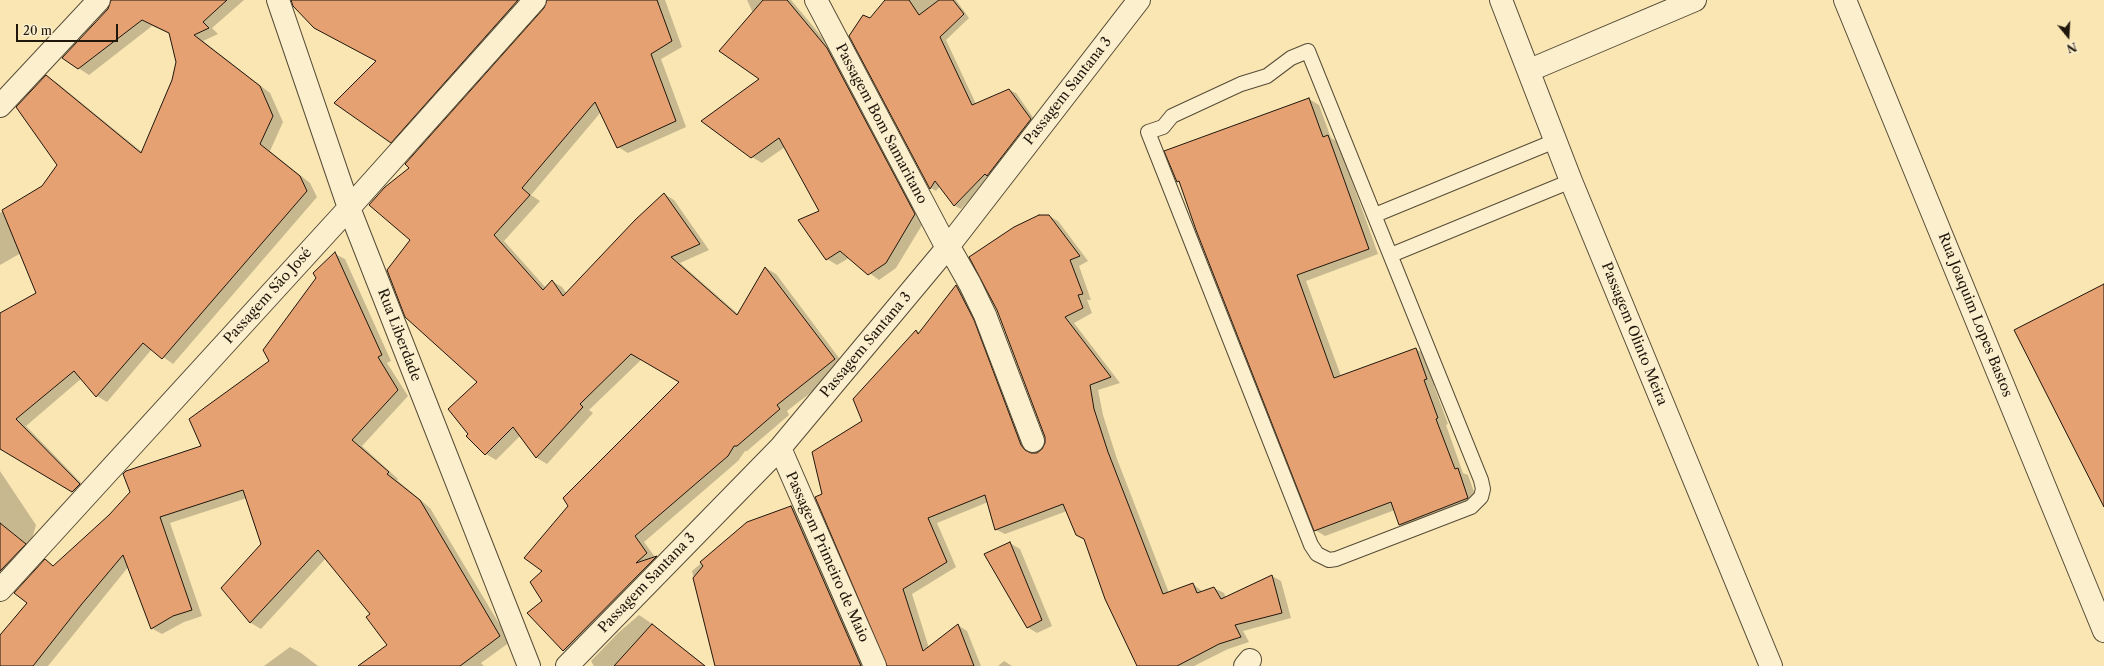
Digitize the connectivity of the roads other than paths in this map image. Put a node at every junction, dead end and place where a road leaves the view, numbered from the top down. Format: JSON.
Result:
{"nodes":[{"id":1,"x":99,"y":0,"type":"edge"},
{"id":2,"x":278,"y":0,"type":"edge"},
{"id":3,"x":535,"y":0,"type":"edge"},
{"id":4,"x":816,"y":0,"type":"edge"},
{"id":5,"x":1139,"y":0,"type":"edge"},
{"id":6,"x":1501,"y":0,"type":"edge"},
{"id":7,"x":1695,"y":0,"type":"edge"},
{"id":8,"x":1845,"y":0,"type":"edge"},
{"id":9,"x":1530,"y":70,"type":"junction"},
{"id":10,"x":0,"y":106,"type":"edge"},
{"id":11,"x":1555,"y":140,"type":"junction"},
{"id":12,"x":1571,"y":181,"type":"junction"},
{"id":13,"x":349,"y":208,"type":"junction"},
{"id":14,"x":1374,"y":215,"type":"junction"},
{"id":15,"x":947,"y":248,"type":"junction"},
{"id":16,"x":1390,"y":255,"type":"junction"},
{"id":17,"x":1033,"y":441,"type":"dead end"},
{"id":18,"x":780,"y":448,"type":"junction"},
{"id":19,"x":0,"y":590,"type":"edge"},
{"id":20,"x":2104,"y":630,"type":"edge"},
{"id":21,"x":529,"y":666,"type":"edge"},
{"id":22,"x":567,"y":666,"type":"edge"},
{"id":23,"x":875,"y":666,"type":"edge"},
{"id":24,"x":1771,"y":666,"type":"edge"}],
"edges":[{"from":1,"to":10,"type":"street"},
{"from":2,"to":13,"type":"street","name":"Rua Liberdade"},
{"from":3,"to":13,"type":"street","name":"Passagem São José"},
{"from":4,"to":15,"type":"street","name":"Passagem Bom Samaritano"},
{"from":5,"to":15,"type":"street","name":"Passagem Santana 3"},
{"from":6,"to":9,"type":"street","name":"Passagem Olinto Meira"},
{"from":7,"to":9,"type":"street"},
{"from":8,"to":20,"type":"street","name":"Rua Joaquim Lopes Bastos"},
{"from":9,"to":11,"type":"street","name":"Passagem Olinto Meira"},
{"from":11,"to":12,"type":"street","name":"Passagem Olinto Meira"},
{"from":11,"to":14,"type":"lane"},
{"from":12,"to":16,"type":"lane"},
{"from":12,"to":24,"type":"street","name":"Passagem Olinto Meira"},
{"from":13,"to":19,"type":"street","name":"Passagem São José"},
{"from":13,"to":21,"type":"street","name":"Rua Liberdade"},
{"from":14,"to":16,"type":"lane"},
{"from":14,"to":16,"type":"lane"},
{"from":15,"to":17,"type":"street","name":"Passagem Bom Samaritano"},
{"from":15,"to":18,"type":"street","name":"Passagem Santana 3"},
{"from":18,"to":22,"type":"street","name":"Passagem Santana 3"},
{"from":18,"to":23,"type":"street","name":"Passagem Primeiro de Maio"}]}
